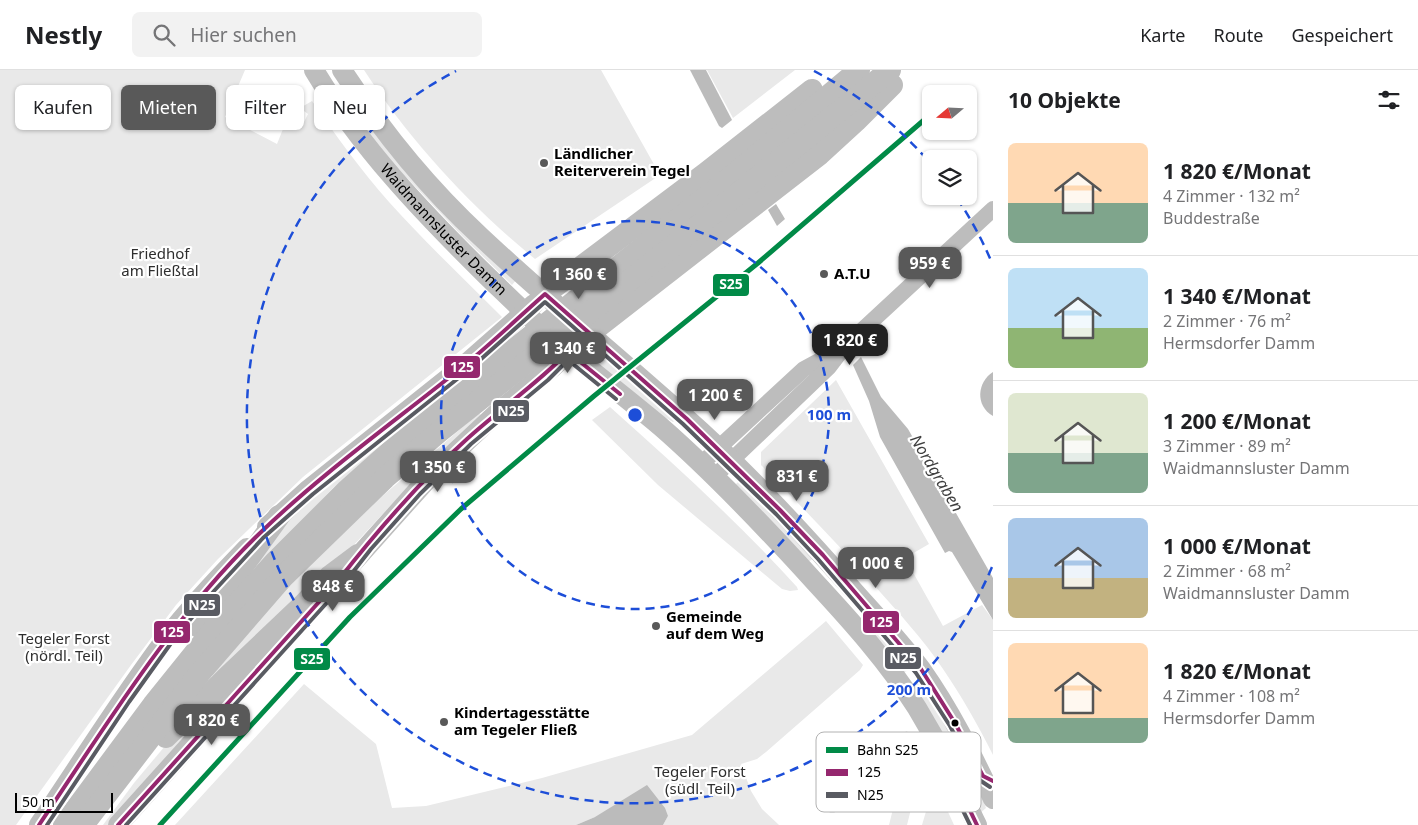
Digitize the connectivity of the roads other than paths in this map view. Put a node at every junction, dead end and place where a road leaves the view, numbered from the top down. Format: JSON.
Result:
{"nodes":[{"id":1,"x":314,"y":70,"type":"edge"},
{"id":2,"x":342,"y":70,"type":"edge"},
{"id":3,"x":842,"y":70,"type":"edge"},
{"id":4,"x":859,"y":70,"type":"edge"},
{"id":5,"x":890,"y":70,"type":"edge"},
{"id":6,"x":905,"y":70,"type":"edge"},
{"id":7,"x":993,"y":209,"type":"edge"},
{"id":8,"x":545,"y":294,"type":"junction"},
{"id":9,"x":590,"y":300,"type":"junction"},
{"id":10,"x":524,"y":312,"type":"junction"},
{"id":11,"x":590,"y":334,"type":"junction"},
{"id":12,"x":528,"y":349,"type":"junction"},
{"id":13,"x":568,"y":352,"type":"junction"},
{"id":14,"x":724,"y":454,"type":"junction"},
{"id":15,"x":707,"y":471,"type":"junction"},
{"id":16,"x":279,"y":516,"type":"junction"},
{"id":17,"x":358,"y":555,"type":"junction"},
{"id":18,"x":930,"y":732,"type":"edge"},
{"id":19,"x":960,"y":732,"type":"edge"},
{"id":20,"x":981,"y":768,"type":"edge"},
{"id":21,"x":988,"y":778,"type":"edge"},
{"id":22,"x":92,"y":787,"type":"junction"},
{"id":23,"x":993,"y":798,"type":"edge"},
{"id":24,"x":971,"y":812,"type":"edge"},
{"id":25,"x":39,"y":825,"type":"edge"},
{"id":26,"x":64,"y":825,"type":"edge"},
{"id":27,"x":83,"y":825,"type":"edge"},
{"id":28,"x":93,"y":825,"type":"edge"},
{"id":29,"x":118,"y":825,"type":"edge"},
{"id":30,"x":977,"y":825,"type":"edge"}],
"edges":[{"from":1,"to":10,"type":"main road","name":"Waidmannsluster Damm"},
{"from":2,"to":8,"type":"main road","name":"Waidmannsluster Damm"},
{"from":3,"to":8,"type":"highway"},
{"from":4,"to":9,"type":"highway"},
{"from":5,"to":9,"type":"highway"},
{"from":6,"to":11,"type":"highway"},
{"from":7,"to":14,"type":"street"},
{"from":8,"to":10,"type":"main road"},
{"from":8,"to":11,"type":"main road","name":"Waidmannsluster Damm"},
{"from":9,"to":12,"type":"highway"},
{"from":10,"to":13,"type":"main road","name":"Waidmannsluster Damm"},
{"from":10,"to":16,"type":"main road"},
{"from":11,"to":13,"type":"main road"},
{"from":11,"to":14,"type":"main road","name":"Waidmannsluster Damm"},
{"from":12,"to":22,"type":"highway"},
{"from":12,"to":27,"type":"highway"},
{"from":13,"to":15,"type":"main road","name":"Waidmannsluster Damm"},
{"from":13,"to":17,"type":"main road"},
{"from":14,"to":15,"type":"street"},
{"from":14,"to":19,"type":"main road","name":"Waidmannsluster Damm"},
{"from":15,"to":18,"type":"main road","name":"Waidmannsluster Damm"},
{"from":16,"to":22,"type":"highway"},
{"from":16,"to":25,"type":"main road"},
{"from":17,"to":28,"type":"highway"},
{"from":17,"to":29,"type":"main road"},
{"from":20,"to":21,"type":"main road","name":"Waidmannsluster Damm"},
{"from":21,"to":23,"type":"main road","name":"Waidmannsluster Damm"},
{"from":22,"to":26,"type":"highway"},
{"from":24,"to":30,"type":"main road","name":"Waidmannsluster Damm"}]}
